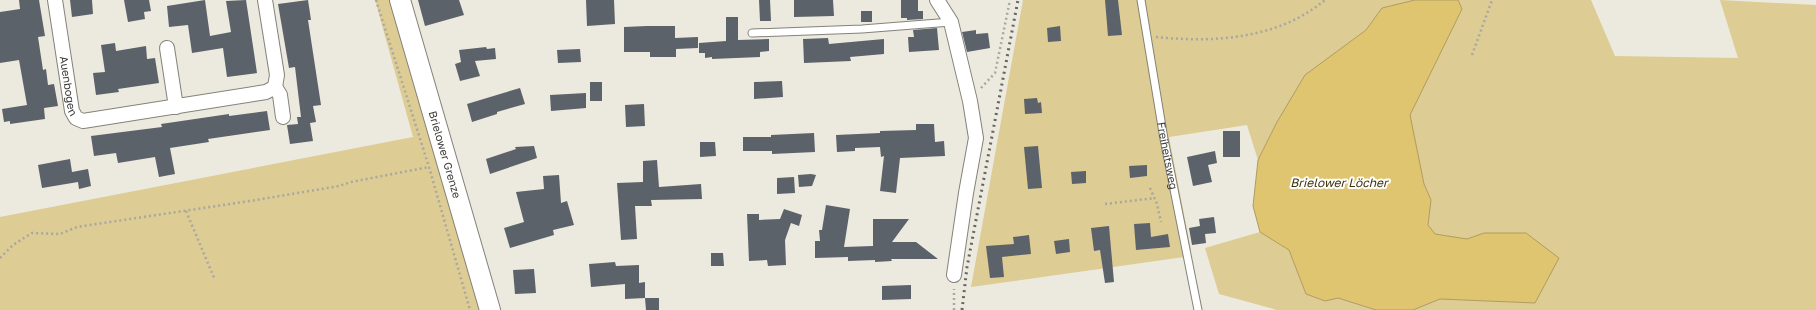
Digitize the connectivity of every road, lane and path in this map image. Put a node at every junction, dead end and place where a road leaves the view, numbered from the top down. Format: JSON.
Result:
{"nodes":[{"id":1,"x":55,"y":0,"type":"edge"},
{"id":2,"x":265,"y":0,"type":"edge"},
{"id":3,"x":376,"y":0,"type":"edge"},
{"id":4,"x":400,"y":0,"type":"edge"},
{"id":5,"x":936,"y":0,"type":"edge"},
{"id":6,"x":1010,"y":0,"type":"edge"},
{"id":7,"x":1140,"y":0,"type":"edge"},
{"id":8,"x":1325,"y":0,"type":"edge"},
{"id":9,"x":1492,"y":0,"type":"edge"},
{"id":10,"x":951,"y":22,"type":"junction"},
{"id":11,"x":752,"y":33,"type":"dead end"},
{"id":12,"x":1148,"y":36,"type":"junction"},
{"id":13,"x":167,"y":48,"type":"dead end"},
{"id":14,"x":1472,"y":55,"type":"dead end"},
{"id":15,"x":275,"y":87,"type":"junction"},
{"id":16,"x":970,"y":101,"type":"junction"},
{"id":17,"x":176,"y":107,"type":"junction"},
{"id":18,"x":283,"y":117,"type":"dead end"},
{"id":19,"x":429,"y":167,"type":"junction"},
{"id":20,"x":1150,"y":188,"type":"dead end"},
{"id":21,"x":1155,"y":198,"type":"junction"},
{"id":22,"x":1105,"y":204,"type":"dead end"},
{"id":23,"x":186,"y":211,"type":"junction"},
{"id":24,"x":1162,"y":222,"type":"dead end"},
{"id":25,"x":0,"y":258,"type":"edge"},
{"id":26,"x":954,"y":275,"type":"joint"},
{"id":27,"x":215,"y":280,"type":"dead end"},
{"id":28,"x":470,"y":310,"type":"edge"},
{"id":29,"x":490,"y":310,"type":"edge"},
{"id":30,"x":954,"y":310,"type":"edge"},
{"id":31,"x":1198,"y":310,"type":"edge"}],
"edges":[{"from":1,"to":17,"type":"street","name":"Auenbogen"},
{"from":2,"to":15,"type":"street"},
{"from":3,"to":19,"type":"path"},
{"from":4,"to":29,"type":"main road","name":"Brielower Grenze"},
{"from":5,"to":10,"type":"street"},
{"from":6,"to":16,"type":"path"},
{"from":7,"to":12,"type":"lane","name":"Freiheitsweg"},
{"from":8,"to":12,"type":"path"},
{"from":9,"to":14,"type":"path"},
{"from":10,"to":11,"type":"lane"},
{"from":10,"to":16,"type":"street"},
{"from":12,"to":31,"type":"lane","name":"Freiheitsweg"},
{"from":13,"to":17,"type":"street"},
{"from":15,"to":17,"type":"street","name":"Auenbogen"},
{"from":15,"to":18,"type":"street"},
{"from":16,"to":26,"type":"street"},
{"from":19,"to":23,"type":"path"},
{"from":19,"to":28,"type":"path"},
{"from":20,"to":21,"type":"path"},
{"from":21,"to":22,"type":"path"},
{"from":21,"to":24,"type":"path"},
{"from":23,"to":25,"type":"path"},
{"from":23,"to":27,"type":"path"},
{"from":26,"to":30,"type":"path"}]}
